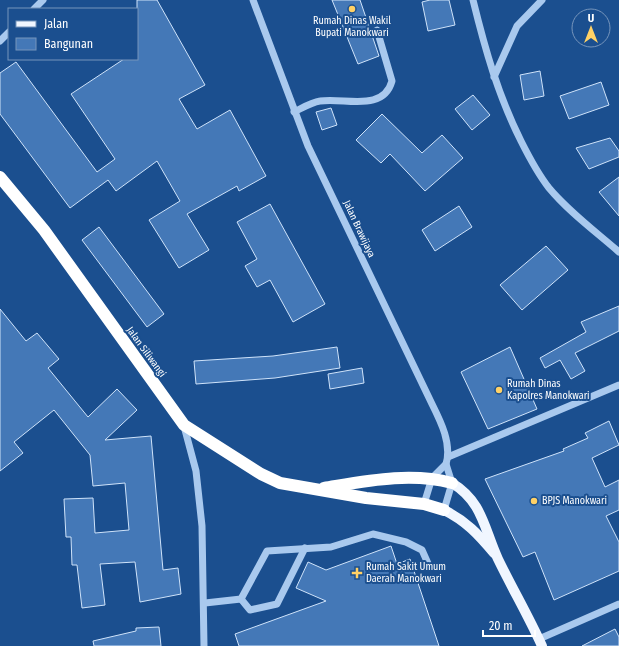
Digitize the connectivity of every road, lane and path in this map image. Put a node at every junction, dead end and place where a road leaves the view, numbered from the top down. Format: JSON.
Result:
{"nodes":[{"id":1,"x":43,"y":0,"type":"edge"},
{"id":2,"x":253,"y":0,"type":"edge"},
{"id":3,"x":473,"y":0,"type":"edge"},
{"id":4,"x":542,"y":0,"type":"edge"},
{"id":5,"x":35,"y":8,"type":"edge"},
{"id":6,"x":377,"y":30,"type":"dead end"},
{"id":7,"x":8,"y":33,"type":"edge"},
{"id":8,"x":0,"y":41,"type":"edge"},
{"id":9,"x":494,"y":77,"type":"junction"},
{"id":10,"x":294,"y":112,"type":"junction"},
{"id":11,"x":0,"y":177,"type":"edge"},
{"id":12,"x":619,"y":252,"type":"edge"},
{"id":13,"x":619,"y":385,"type":"edge"},
{"id":14,"x":184,"y":425,"type":"junction"},
{"id":15,"x":447,"y":461,"type":"junction"},
{"id":16,"x":432,"y":478,"type":"junction"},
{"id":17,"x":452,"y":483,"type":"junction"},
{"id":18,"x":313,"y":489,"type":"junction"},
{"id":19,"x":424,"y":504,"type":"junction"},
{"id":20,"x":444,"y":510,"type":"junction"},
{"id":21,"x":305,"y":548,"type":"junction"},
{"id":22,"x":498,"y":557,"type":"junction"},
{"id":23,"x":430,"y":568,"type":"dead end"},
{"id":24,"x":241,"y":599,"type":"junction"},
{"id":25,"x":204,"y":603,"type":"junction"},
{"id":26,"x":619,"y":604,"type":"edge"},
{"id":27,"x":541,"y":643,"type":"edge"},
{"id":28,"x":204,"y":646,"type":"edge"}],
"edges":[{"from":1,"to":5,"type":"street"},
{"from":2,"to":10,"type":"street","name":"Jalan Brawijaya"},
{"from":3,"to":9,"type":"street"},
{"from":4,"to":9,"type":"street"},
{"from":6,"to":10,"type":"street"},
{"from":7,"to":8,"type":"street"},
{"from":9,"to":12,"type":"street"},
{"from":10,"to":15,"type":"street","name":"Jalan Brawijaya"},
{"from":11,"to":14,"type":"highway","name":"Jalan Siliwangi"},
{"from":13,"to":15,"type":"street"},
{"from":14,"to":18,"type":"highway","name":"Jalan Siliwangi"},
{"from":14,"to":25,"type":"street"},
{"from":15,"to":16,"type":"street"},
{"from":15,"to":17,"type":"street","name":"Jalan Brawijaya"},
{"from":16,"to":17,"type":"highway","name":"Jalan Siliwangi"},
{"from":16,"to":18,"type":"highway","name":"Jalan Siliwangi"},
{"from":16,"to":19,"type":"street"},
{"from":17,"to":20,"type":"street"},
{"from":17,"to":22,"type":"main road"},
{"from":18,"to":19,"type":"highway","name":"Jalan Siliwangi"},
{"from":19,"to":20,"type":"highway","name":"Jalan Siliwangi"},
{"from":20,"to":22,"type":"main road"},
{"from":21,"to":23,"type":"street"},
{"from":21,"to":24,"type":"street"},
{"from":21,"to":24,"type":"street"},
{"from":22,"to":27,"type":"main road"},
{"from":24,"to":25,"type":"street"},
{"from":25,"to":28,"type":"street"},
{"from":26,"to":27,"type":"street"}]}
